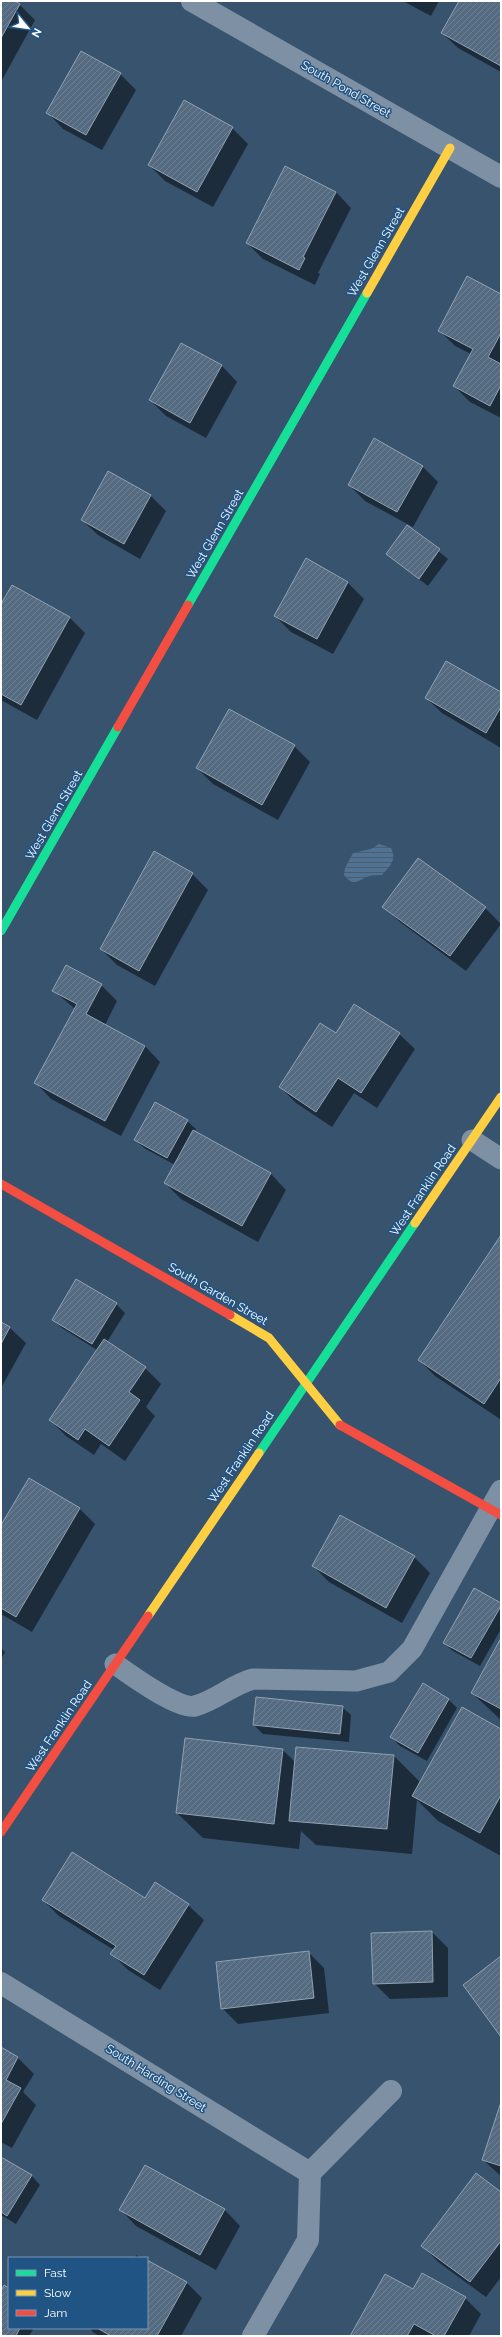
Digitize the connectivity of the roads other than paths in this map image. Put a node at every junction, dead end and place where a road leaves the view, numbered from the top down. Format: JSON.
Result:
{"nodes":[{"id":1,"x":192,"y":1,"type":"edge"},
{"id":2,"x":450,"y":148,"type":"junction"},
{"id":3,"x":501,"y":177,"type":"edge"},
{"id":4,"x":1,"y":931,"type":"edge"},
{"id":5,"x":501,"y":1097,"type":"edge"},
{"id":6,"x":472,"y":1140,"type":"junction"},
{"id":7,"x":501,"y":1159,"type":"edge"},
{"id":8,"x":1,"y":1184,"type":"edge"},
{"id":9,"x":305,"y":1383,"type":"junction"},
{"id":10,"x":501,"y":1490,"type":"edge"},
{"id":11,"x":495,"y":1511,"type":"edge"},
{"id":12,"x":114,"y":1664,"type":"junction"},
{"id":13,"x":1,"y":1832,"type":"edge"},
{"id":14,"x":1,"y":1983,"type":"edge"},
{"id":15,"x":391,"y":2091,"type":"dead end"},
{"id":16,"x":310,"y":2173,"type":"junction"},
{"id":17,"x":253,"y":2336,"type":"edge"}],
"edges":[{"from":1,"to":2,"type":"street","name":"South Pond Street"},
{"from":2,"to":3,"type":"street","name":"South Pond Street"},
{"from":2,"to":4,"type":"street","name":"West Glenn Street"},
{"from":5,"to":6,"type":"street","name":"West Franklin Road"},
{"from":6,"to":7,"type":"lane"},
{"from":6,"to":9,"type":"street","name":"West Franklin Road"},
{"from":8,"to":9,"type":"street","name":"South Garden Street"},
{"from":9,"to":11,"type":"street","name":"South Garden Street"},
{"from":9,"to":12,"type":"street","name":"West Franklin Road"},
{"from":10,"to":11,"type":"lane"},
{"from":11,"to":12,"type":"lane"},
{"from":12,"to":13,"type":"street","name":"West Franklin Road"},
{"from":14,"to":16,"type":"street","name":"South Harding Street"},
{"from":15,"to":16,"type":"street"},
{"from":16,"to":17,"type":"street"}]}
